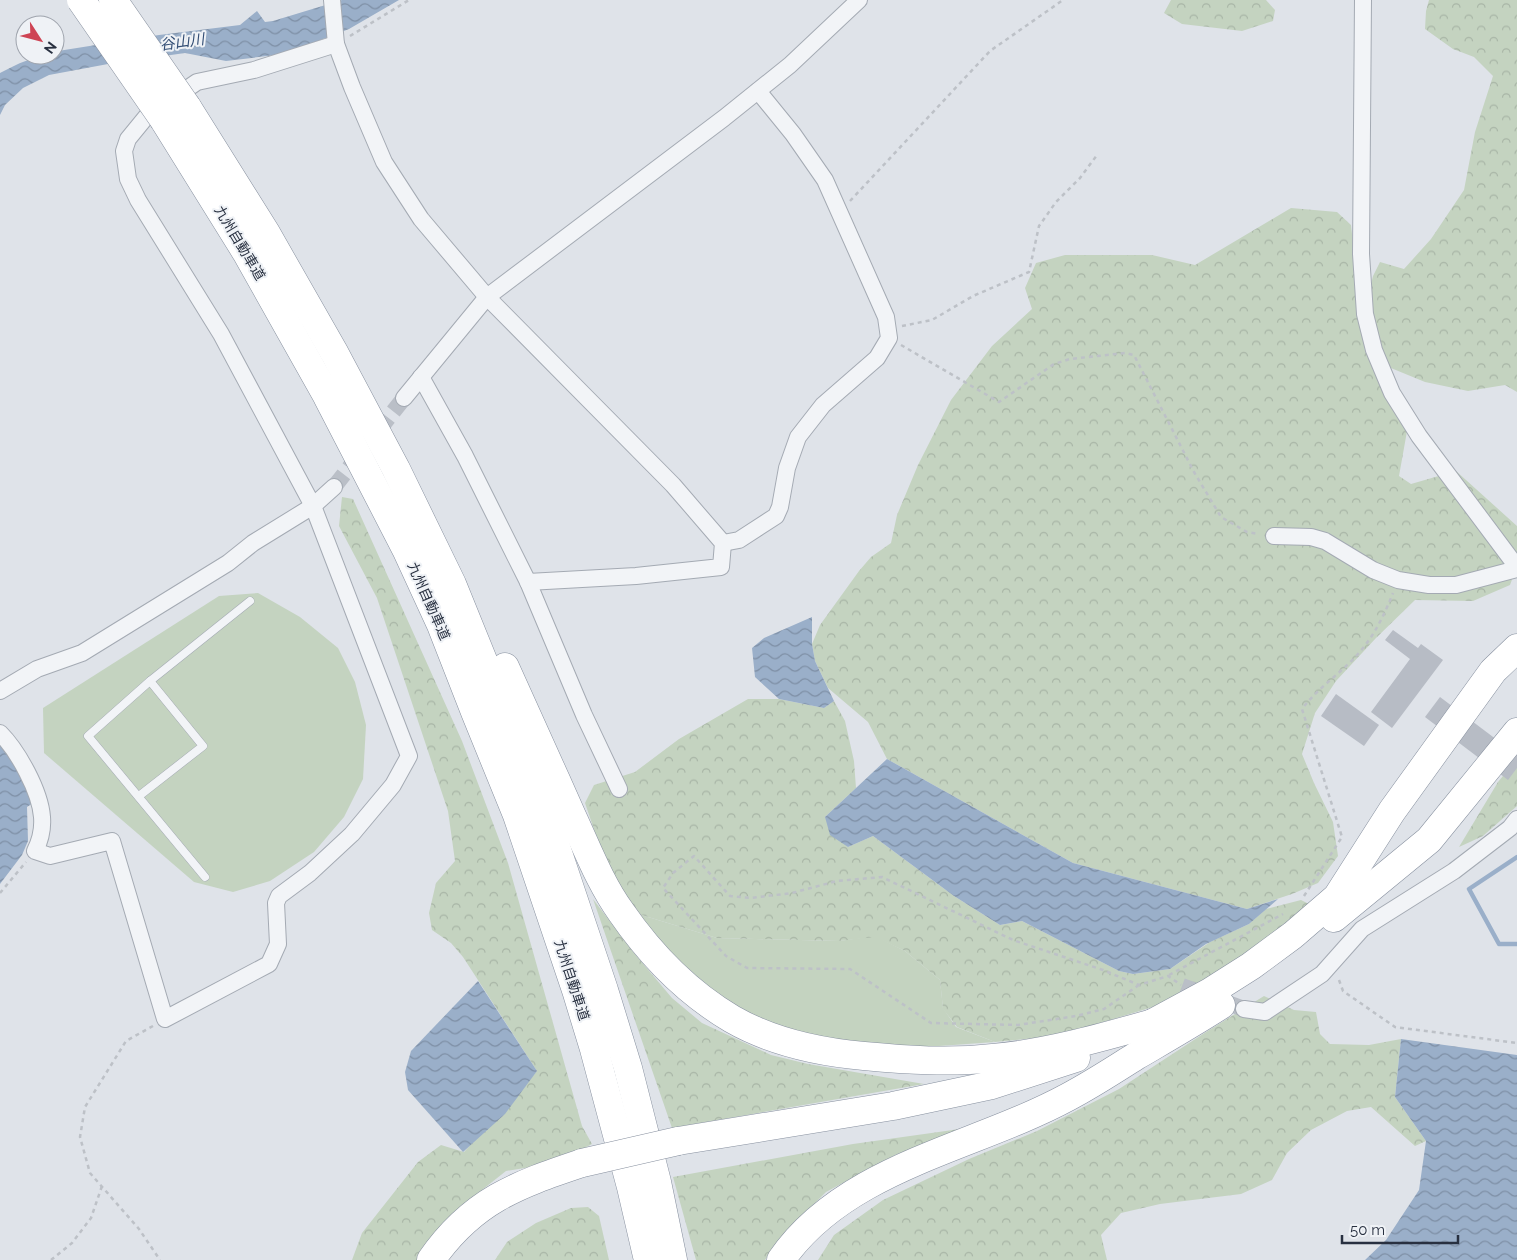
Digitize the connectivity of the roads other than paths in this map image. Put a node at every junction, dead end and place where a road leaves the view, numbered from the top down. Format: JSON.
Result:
{"nodes":[{"id":1,"x":82,"y":0,"type":"edge"},
{"id":2,"x":114,"y":0,"type":"edge"},
{"id":3,"x":859,"y":0,"type":"edge"},
{"id":4,"x":1364,"y":0,"type":"edge"},
{"id":5,"x":332,"y":1,"type":"edge"},
{"id":6,"x":336,"y":42,"type":"junction"},
{"id":7,"x":758,"y":91,"type":"junction"},
{"id":8,"x":175,"y":114,"type":"junction"},
{"id":9,"x":487,"y":297,"type":"junction"},
{"id":10,"x":421,"y":377,"type":"junction"},
{"id":11,"x":404,"y":398,"type":"tunnel mouth"},
{"id":12,"x":396,"y":469,"type":"junction"},
{"id":13,"x":334,"y":488,"type":"tunnel mouth"},
{"id":14,"x":313,"y":506,"type":"junction"},
{"id":15,"x":1274,"y":536,"type":"road end"},
{"id":16,"x":723,"y":543,"type":"junction"},
{"id":17,"x":1517,"y":568,"type":"edge"},
{"id":18,"x":528,"y":582,"type":"junction"},
{"id":19,"x":250,"y":601,"type":"dead end"},
{"id":20,"x":1517,"y":648,"type":"edge"},
{"id":21,"x":150,"y":681,"type":"junction"},
{"id":22,"x":0,"y":691,"type":"edge"},
{"id":23,"x":1517,"y":732,"type":"edge"},
{"id":24,"x":0,"y":733,"type":"edge"},
{"id":25,"x":619,"y":789,"type":"dead end"},
{"id":26,"x":139,"y":796,"type":"junction"},
{"id":27,"x":1517,"y":819,"type":"edge"},
{"id":28,"x":206,"y":877,"type":"dead end"},
{"id":29,"x":1244,"y":1009,"type":"tunnel mouth"},
{"id":30,"x":1153,"y":1023,"type":"junction"},
{"id":31,"x":594,"y":1049,"type":"junction"},
{"id":32,"x":1138,"y":1055,"type":"junction"},
{"id":33,"x":681,"y":1149,"type":"junction"},
{"id":34,"x":584,"y":1171,"type":"junction"},
{"id":35,"x":430,"y":1260,"type":"edge"},
{"id":36,"x":450,"y":1260,"type":"edge"},
{"id":37,"x":632,"y":1260,"type":"edge"},
{"id":38,"x":648,"y":1260,"type":"edge"},
{"id":39,"x":673,"y":1260,"type":"edge"},
{"id":40,"x":781,"y":1260,"type":"edge"}],
"edges":[{"from":1,"to":8,"type":"highway","name":"九州自動車道","bridge":true},
{"from":2,"to":8,"type":"highway","name":"九州自動車道","bridge":true},
{"from":3,"to":7,"type":"street"},
{"from":4,"to":17,"type":"street"},
{"from":5,"to":6,"type":"street"},
{"from":6,"to":9,"type":"street"},
{"from":6,"to":14,"type":"street"},
{"from":7,"to":9,"type":"street"},
{"from":7,"to":16,"type":"street"},
{"from":8,"to":12,"type":"highway","name":"九州自動車道"},
{"from":8,"to":31,"type":"highway","name":"九州自動車道"},
{"from":9,"to":10,"type":"street"},
{"from":9,"to":16,"type":"street"},
{"from":10,"to":11,"type":"street"},
{"from":10,"to":18,"type":"street"},
{"from":12,"to":30,"type":"highway"},
{"from":12,"to":39,"type":"highway","name":"九州自動車道"},
{"from":13,"to":14,"type":"street"},
{"from":14,"to":22,"type":"street"},
{"from":14,"to":24,"type":"street"},
{"from":15,"to":17,"type":"street"},
{"from":16,"to":18,"type":"street"},
{"from":18,"to":25,"type":"street"},
{"from":19,"to":21,"type":"lane"},
{"from":20,"to":30,"type":"highway"},
{"from":21,"to":26,"type":"lane"},
{"from":21,"to":26,"type":"lane"},
{"from":23,"to":32,"type":"highway"},
{"from":26,"to":28,"type":"lane"},
{"from":27,"to":29,"type":"street"},
{"from":30,"to":33,"type":"highway"},
{"from":31,"to":37,"type":"highway"},
{"from":31,"to":38,"type":"highway","name":"九州自動車道"},
{"from":32,"to":33,"type":"highway"},
{"from":32,"to":40,"type":"highway"},
{"from":33,"to":34,"type":"highway"},
{"from":34,"to":35,"type":"highway"},
{"from":34,"to":36,"type":"highway"}]}
